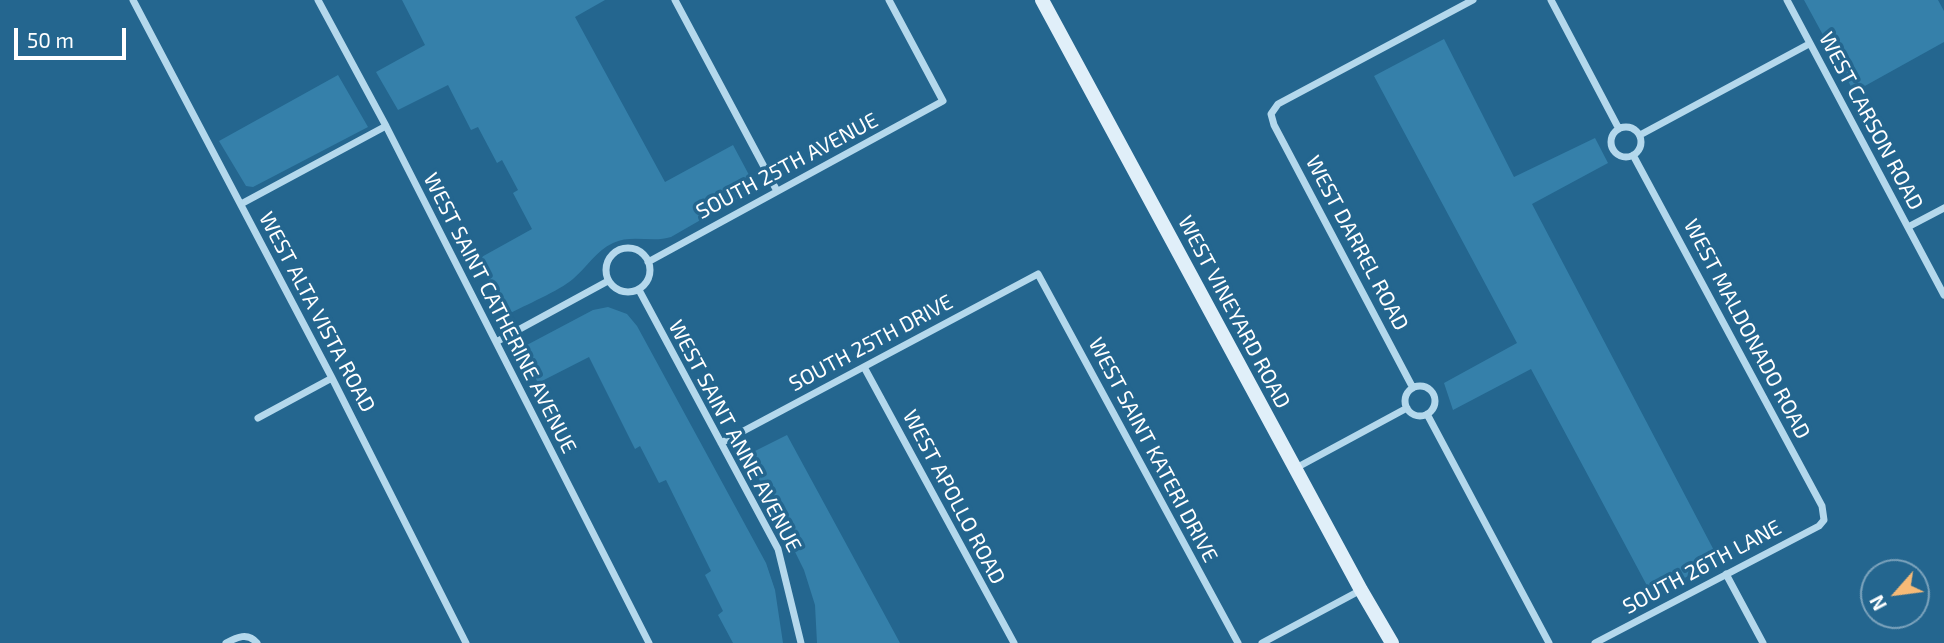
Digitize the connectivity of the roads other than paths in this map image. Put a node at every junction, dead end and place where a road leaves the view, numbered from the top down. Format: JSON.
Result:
{"nodes":[{"id":1,"x":133,"y":0,"type":"edge"},
{"id":2,"x":318,"y":0,"type":"edge"},
{"id":3,"x":675,"y":0,"type":"edge"},
{"id":4,"x":889,"y":0,"type":"edge"},
{"id":5,"x":1042,"y":0,"type":"edge"},
{"id":6,"x":1473,"y":0,"type":"edge"},
{"id":7,"x":1551,"y":0,"type":"edge"},
{"id":8,"x":1787,"y":0,"type":"edge"},
{"id":9,"x":1809,"y":44,"type":"junction"},
{"id":10,"x":386,"y":126,"type":"junction"},
{"id":11,"x":1619,"y":129,"type":"junction"},
{"id":12,"x":1640,"y":135,"type":"junction"},
{"id":13,"x":1633,"y":155,"type":"junction"},
{"id":14,"x":777,"y":191,"type":"junction"},
{"id":15,"x":241,"y":204,"type":"junction"},
{"id":16,"x":1944,"y":208,"type":"edge"},
{"id":17,"x":1908,"y":226,"type":"junction"},
{"id":18,"x":648,"y":262,"type":"junction"},
{"id":19,"x":1038,"y":274,"type":"joint"},
{"id":20,"x":608,"y":281,"type":"junction"},
{"id":21,"x":639,"y":290,"type":"junction"},
{"id":22,"x":1944,"y":295,"type":"edge"},
{"id":23,"x":496,"y":342,"type":"junction"},
{"id":24,"x":864,"y":367,"type":"junction"},
{"id":25,"x":332,"y":378,"type":"junction"},
{"id":26,"x":1413,"y":388,"type":"junction"},
{"id":27,"x":1407,"y":408,"type":"junction"},
{"id":28,"x":1427,"y":414,"type":"junction"},
{"id":29,"x":258,"y":418,"type":"dead end"},
{"id":30,"x":721,"y":443,"type":"junction"},
{"id":31,"x":1295,"y":468,"type":"junction"},
{"id":32,"x":1824,"y":520,"type":"joint"},
{"id":33,"x":1726,"y":574,"type":"junction"},
{"id":34,"x":1361,"y":590,"type":"junction"},
{"id":35,"x":226,"y":643,"type":"edge"},
{"id":36,"x":257,"y":643,"type":"edge"},
{"id":37,"x":466,"y":643,"type":"edge"},
{"id":38,"x":649,"y":643,"type":"edge"},
{"id":39,"x":801,"y":643,"type":"edge"},
{"id":40,"x":1014,"y":643,"type":"edge"},
{"id":41,"x":1238,"y":643,"type":"edge"},
{"id":42,"x":1262,"y":643,"type":"edge"},
{"id":43,"x":1392,"y":643,"type":"edge"},
{"id":44,"x":1549,"y":643,"type":"edge"},
{"id":45,"x":1595,"y":643,"type":"edge"},
{"id":46,"x":1763,"y":643,"type":"edge"}],
"edges":[{"from":1,"to":15,"type":"street","name":"WEST ALTA VISTA ROAD"},
{"from":2,"to":10,"type":"street","name":"WEST SAINT CATHERINE AVENUE"},
{"from":3,"to":14,"type":"street"},
{"from":4,"to":14,"type":"street","name":"SOUTH 25TH AVENUE"},
{"from":5,"to":31,"type":"street","name":"WEST VINEYARD ROAD"},
{"from":6,"to":26,"type":"street","name":"WEST DARREL ROAD"},
{"from":7,"to":11,"type":"street","name":"WEST MALDONADO ROAD"},
{"from":8,"to":9,"type":"street","name":"WEST CARSON ROAD"},
{"from":9,"to":12,"type":"street"},
{"from":9,"to":17,"type":"street","name":"WEST CARSON ROAD"},
{"from":10,"to":15,"type":"street"},
{"from":10,"to":23,"type":"street","name":"WEST SAINT CATHERINE AVENUE"},
{"from":11,"to":12,"type":"street"},
{"from":11,"to":13,"type":"street","name":"WEST MALDONADO ROAD"},
{"from":12,"to":13,"type":"street"},
{"from":13,"to":32,"type":"street","name":"WEST MALDONADO ROAD"},
{"from":14,"to":18,"type":"street","name":"SOUTH 25TH AVENUE"},
{"from":15,"to":25,"type":"street","name":"WEST ALTA VISTA ROAD"},
{"from":16,"to":17,"type":"street"},
{"from":17,"to":22,"type":"street","name":"WEST CARSON ROAD"},
{"from":18,"to":20,"type":"street"},
{"from":18,"to":21,"type":"street"},
{"from":19,"to":24,"type":"street","name":"SOUTH 25TH DRIVE"},
{"from":19,"to":41,"type":"street","name":"WEST SAINT KATERI DRIVE"},
{"from":20,"to":21,"type":"street"},
{"from":20,"to":23,"type":"street"},
{"from":21,"to":30,"type":"street","name":"WEST SAINT ANNE AVENUE"},
{"from":23,"to":38,"type":"street","name":"WEST SAINT CATHERINE AVENUE"},
{"from":24,"to":30,"type":"street","name":"SOUTH 25TH DRIVE"},
{"from":24,"to":40,"type":"street","name":"WEST APOLLO ROAD"},
{"from":25,"to":29,"type":"street"},
{"from":25,"to":37,"type":"street","name":"WEST ALTA VISTA ROAD"},
{"from":26,"to":27,"type":"street"},
{"from":26,"to":28,"type":"street","name":"WEST DARREL ROAD"},
{"from":27,"to":28,"type":"street"},
{"from":27,"to":31,"type":"street"},
{"from":28,"to":44,"type":"street","name":"WEST DARREL ROAD"},
{"from":30,"to":39,"type":"street","name":"WEST SAINT ANNE AVENUE"},
{"from":31,"to":34,"type":"street","name":"WEST VINEYARD ROAD"},
{"from":32,"to":33,"type":"street","name":"SOUTH 26TH LANE"},
{"from":33,"to":45,"type":"street","name":"SOUTH 26TH LANE"},
{"from":33,"to":46,"type":"street"},
{"from":34,"to":42,"type":"street"},
{"from":34,"to":43,"type":"street","name":"WEST VINEYARD ROAD"},
{"from":35,"to":36,"type":"street"}]}
